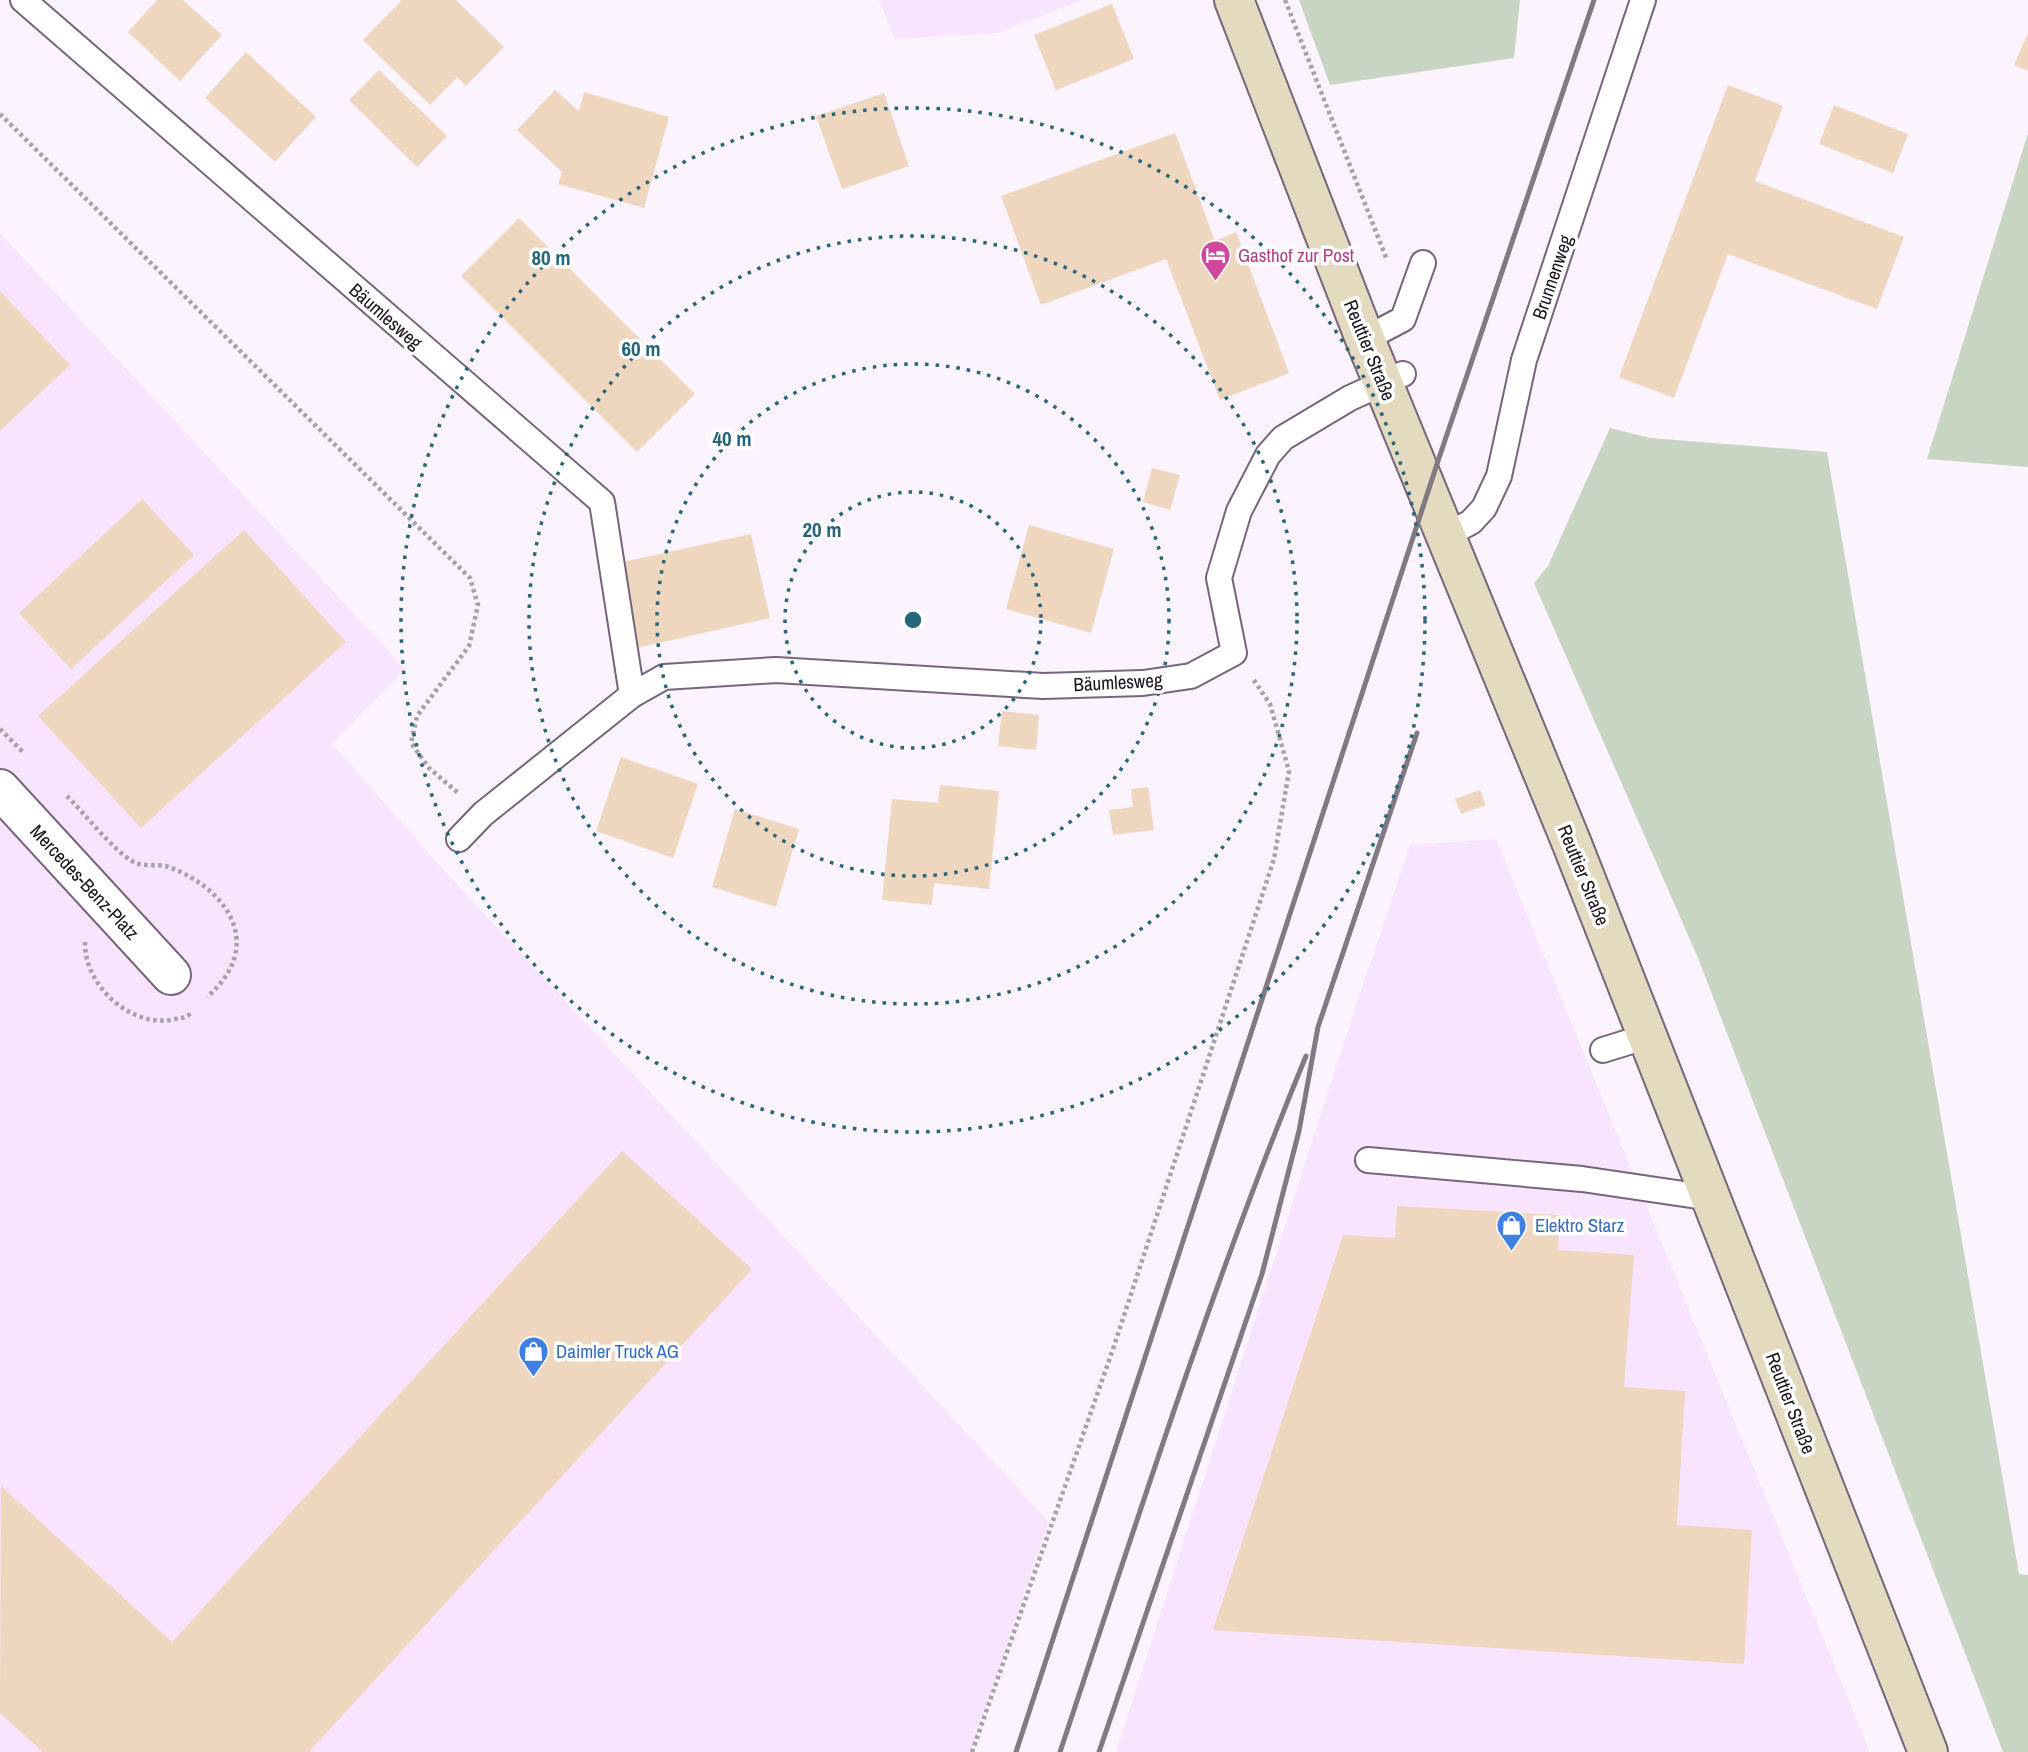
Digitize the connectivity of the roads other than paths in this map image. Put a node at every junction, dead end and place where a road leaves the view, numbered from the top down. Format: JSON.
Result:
{"nodes":[{"id":1,"x":23,"y":0,"type":"edge"},
{"id":2,"x":1234,"y":0,"type":"edge"},
{"id":3,"x":1643,"y":0,"type":"edge"},
{"id":4,"x":1423,"y":263,"type":"dead end"},
{"id":5,"x":1365,"y":338,"type":"junction"},
{"id":6,"x":1394,"y":378,"type":"junction"},
{"id":7,"x":1445,"y":536,"type":"junction"},
{"id":8,"x":632,"y":695,"type":"junction"},
{"id":9,"x":0,"y":789,"type":"edge"},
{"id":10,"x":459,"y":839,"type":"dead end"},
{"id":11,"x":171,"y":975,"type":"dead end"},
{"id":12,"x":1648,"y":1036,"type":"junction"},
{"id":13,"x":1603,"y":1050,"type":"dead end"},
{"id":14,"x":1368,"y":1160,"type":"dead end"},
{"id":15,"x":1711,"y":1198,"type":"junction"},
{"id":16,"x":1928,"y":1752,"type":"edge"}],
"edges":[{"from":1,"to":8,"type":"lane","name":"Bäumlesweg"},
{"from":2,"to":5,"type":"main road","name":"Reuttier Straße"},
{"from":3,"to":7,"type":"lane","name":"Brunnenweg"},
{"from":4,"to":5,"type":"lane"},
{"from":5,"to":6,"type":"main road","name":"Reuttier Straße"},
{"from":6,"to":7,"type":"main road","name":"Reuttier Straße"},
{"from":6,"to":8,"type":"lane","name":"Bäumlesweg"},
{"from":7,"to":12,"type":"main road","name":"Reuttier Straße"},
{"from":8,"to":10,"type":"lane","name":"Bäumlesweg"},
{"from":9,"to":11,"type":"street","name":"Mercedes-Benz-Platz"},
{"from":12,"to":13,"type":"lane"},
{"from":12,"to":15,"type":"main road","name":"Reuttier Straße"},
{"from":14,"to":15,"type":"lane"},
{"from":15,"to":16,"type":"main road","name":"Reuttier Straße"}]}
